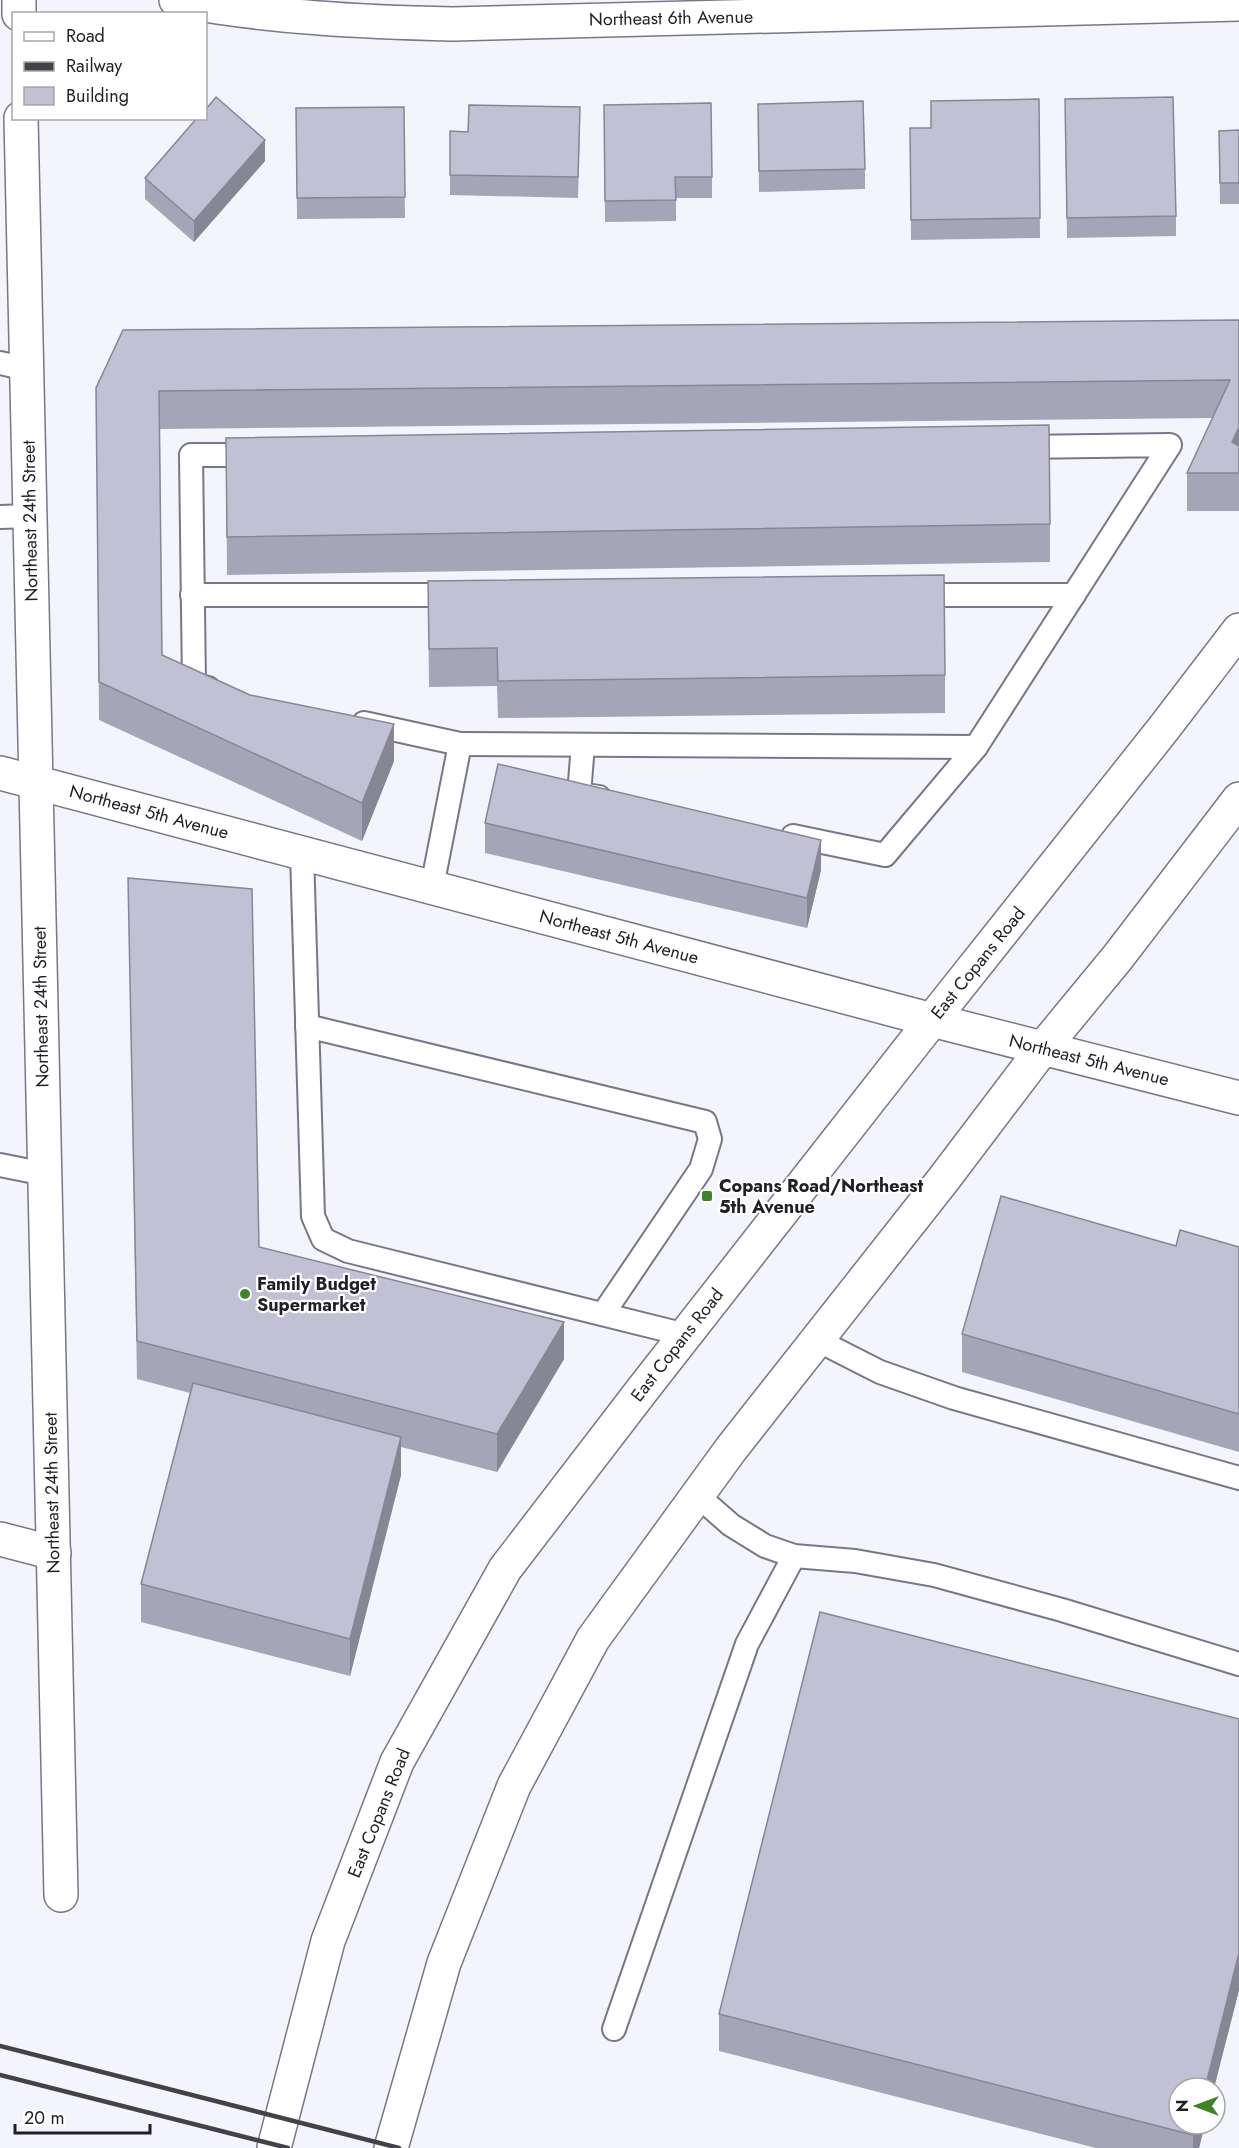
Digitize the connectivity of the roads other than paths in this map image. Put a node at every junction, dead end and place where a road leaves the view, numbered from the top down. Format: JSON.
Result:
{"nodes":[{"id":1,"x":176,"y":0,"type":"edge"},
{"id":2,"x":1070,"y":4,"type":"edge"},
{"id":3,"x":1239,"y":4,"type":"edge"},
{"id":4,"x":553,"y":10,"type":"edge"},
{"id":5,"x":21,"y":120,"type":"edge"},
{"id":6,"x":13,"y":366,"type":"edge"},
{"id":7,"x":1003,"y":447,"type":"edge"},
{"id":8,"x":274,"y":454,"type":"edge"},
{"id":9,"x":15,"y":516,"type":"edge"},
{"id":10,"x":192,"y":595,"type":"junction"},
{"id":11,"x":478,"y":595,"type":"edge"},
{"id":12,"x":895,"y":595,"type":"edge"},
{"id":13,"x":1074,"y":595,"type":"junction"},
{"id":14,"x":1239,"y":630,"type":"edge"},
{"id":15,"x":229,"y":693,"type":"edge"},
{"id":16,"x":345,"y":718,"type":"edge"},
{"id":17,"x":460,"y":744,"type":"junction"},
{"id":18,"x":583,"y":745,"type":"junction"},
{"id":19,"x":976,"y":747,"type":"junction"},
{"id":20,"x":0,"y":773,"type":"edge"},
{"id":21,"x":36,"y":782,"type":"junction"},
{"id":22,"x":1239,"y":799,"type":"edge"},
{"id":23,"x":625,"y":803,"type":"edge"},
{"id":24,"x":772,"y":832,"type":"edge"},
{"id":25,"x":302,"y":853,"type":"junction"},
{"id":26,"x":432,"y":887,"type":"junction"},
{"id":27,"x":932,"y":1020,"type":"junction"},
{"id":28,"x":307,"y":1026,"type":"junction"},
{"id":29,"x":1043,"y":1048,"type":"junction"},
{"id":30,"x":1239,"y":1098,"type":"edge"},
{"id":31,"x":0,"y":1165,"type":"edge"},
{"id":32,"x":45,"y":1174,"type":"junction"},
{"id":33,"x":603,"y":1314,"type":"junction"},
{"id":34,"x":686,"y":1335,"type":"junction"},
{"id":35,"x":818,"y":1340,"type":"junction"},
{"id":36,"x":1239,"y":1478,"type":"edge"},
{"id":37,"x":698,"y":1496,"type":"junction"},
{"id":38,"x":0,"y":1539,"type":"edge"},
{"id":39,"x":54,"y":1553,"type":"junction"},
{"id":40,"x":794,"y":1556,"type":"junction"},
{"id":41,"x":1239,"y":1664,"type":"edge"},
{"id":42,"x":61,"y":1895,"type":"dead end"},
{"id":43,"x":614,"y":2029,"type":"dead end"},
{"id":44,"x":274,"y":2148,"type":"edge"},
{"id":45,"x":391,"y":2148,"type":"edge"}],
"edges":[{"from":1,"to":4,"type":"street","name":"Northeast 6th Avenue"},
{"from":2,"to":3,"type":"street","name":"Northeast 6th Avenue"},
{"from":2,"to":4,"type":"street","name":"Northeast 6th Avenue"},
{"from":5,"to":6,"type":"street","name":"Northeast 24th Street"},
{"from":6,"to":9,"type":"street","name":"Northeast 24th Street"},
{"from":7,"to":13,"type":"lane"},
{"from":8,"to":10,"type":"lane"},
{"from":9,"to":21,"type":"street","name":"Northeast 24th Street"},
{"from":10,"to":11,"type":"lane"},
{"from":10,"to":15,"type":"lane"},
{"from":12,"to":13,"type":"lane"},
{"from":13,"to":19,"type":"lane"},
{"from":14,"to":27,"type":"street","name":"East Copans Road"},
{"from":16,"to":17,"type":"lane"},
{"from":17,"to":18,"type":"lane"},
{"from":17,"to":26,"type":"lane"},
{"from":18,"to":19,"type":"lane"},
{"from":18,"to":23,"type":"lane"},
{"from":19,"to":24,"type":"lane"},
{"from":20,"to":21,"type":"street","name":"Northeast 5th Avenue"},
{"from":21,"to":25,"type":"street","name":"Northeast 5th Avenue"},
{"from":21,"to":32,"type":"street","name":"Northeast 24th Street"},
{"from":22,"to":29,"type":"street"},
{"from":25,"to":26,"type":"street","name":"Northeast 5th Avenue"},
{"from":25,"to":28,"type":"lane"},
{"from":26,"to":27,"type":"street","name":"Northeast 5th Avenue"},
{"from":27,"to":29,"type":"street","name":"Northeast 5th Avenue"},
{"from":27,"to":34,"type":"street","name":"East Copans Road"},
{"from":28,"to":33,"type":"lane"},
{"from":28,"to":33,"type":"lane"},
{"from":29,"to":30,"type":"street","name":"Northeast 5th Avenue"},
{"from":29,"to":35,"type":"street"},
{"from":31,"to":32,"type":"lane"},
{"from":32,"to":39,"type":"street","name":"Northeast 24th Street"},
{"from":33,"to":34,"type":"lane"},
{"from":34,"to":44,"type":"street","name":"East Copans Road"},
{"from":35,"to":36,"type":"lane"},
{"from":35,"to":37,"type":"street"},
{"from":37,"to":40,"type":"lane"},
{"from":37,"to":45,"type":"street"},
{"from":38,"to":39,"type":"street"},
{"from":39,"to":42,"type":"street","name":"Northeast 24th Street"},
{"from":40,"to":41,"type":"lane"},
{"from":40,"to":43,"type":"lane"}]}
